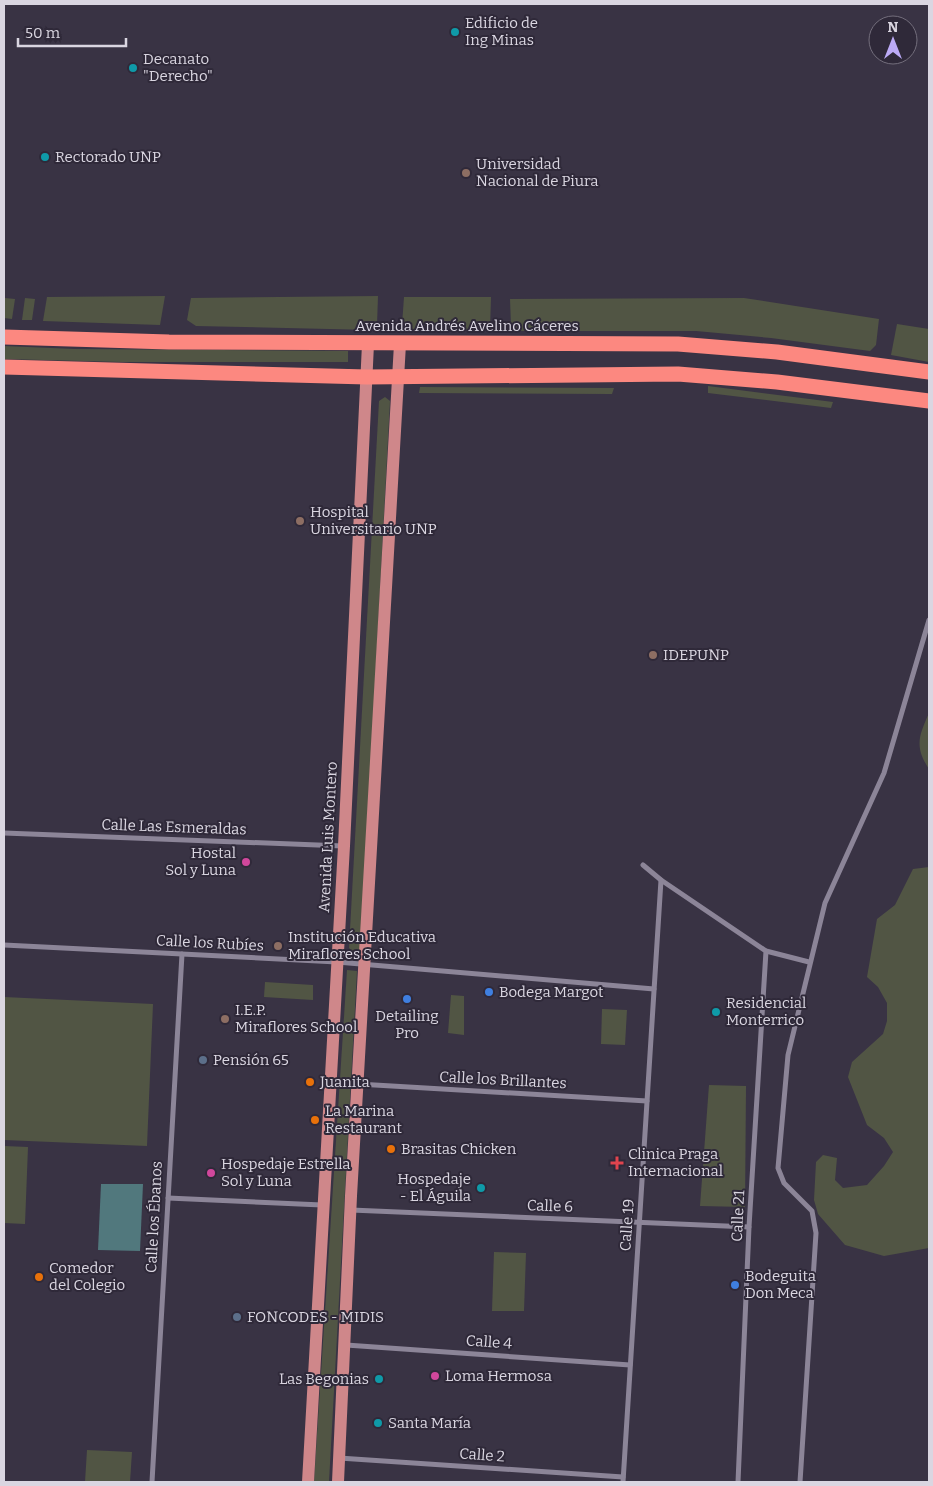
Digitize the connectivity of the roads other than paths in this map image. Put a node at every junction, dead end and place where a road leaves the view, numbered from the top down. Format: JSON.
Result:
{"nodes":[{"id":1,"x":4,"y":337,"type":"edge"},
{"id":2,"x":368,"y":344,"type":"junction"},
{"id":3,"x":400,"y":344,"type":"junction"},
{"id":4,"x":4,"y":367,"type":"edge"},
{"id":5,"x":929,"y":372,"type":"edge"},
{"id":6,"x":368,"y":377,"type":"junction"},
{"id":7,"x":399,"y":377,"type":"junction"},
{"id":8,"x":929,"y":401,"type":"edge"},
{"id":9,"x":929,"y":620,"type":"edge"},
{"id":10,"x":4,"y":833,"type":"edge"},
{"id":11,"x":344,"y":846,"type":"junction"},
{"id":12,"x":643,"y":865,"type":"dead end"},
{"id":13,"x":661,"y":880,"type":"junction"},
{"id":14,"x":4,"y":946,"type":"edge"},
{"id":15,"x":766,"y":951,"type":"junction"},
{"id":16,"x":182,"y":954,"type":"junction"},
{"id":17,"x":337,"y":962,"type":"junction"},
{"id":18,"x":809,"y":962,"type":"junction"},
{"id":19,"x":364,"y":964,"type":"junction"},
{"id":20,"x":654,"y":989,"type":"junction"},
{"id":21,"x":357,"y":1084,"type":"junction"},
{"id":22,"x":647,"y":1101,"type":"junction"},
{"id":23,"x":168,"y":1198,"type":"junction"},
{"id":24,"x":323,"y":1205,"type":"junction"},
{"id":25,"x":350,"y":1210,"type":"junction"},
{"id":26,"x":640,"y":1222,"type":"junction"},
{"id":27,"x":749,"y":1227,"type":"junction"},
{"id":28,"x":345,"y":1345,"type":"junction"},
{"id":29,"x":630,"y":1365,"type":"junction"},
{"id":30,"x":339,"y":1458,"type":"junction"},
{"id":31,"x":623,"y":1480,"type":"edge"},
{"id":32,"x":152,"y":1482,"type":"edge"},
{"id":33,"x":308,"y":1482,"type":"edge"},
{"id":34,"x":338,"y":1482,"type":"edge"},
{"id":35,"x":738,"y":1482,"type":"edge"},
{"id":36,"x":800,"y":1482,"type":"edge"}],
"edges":[{"from":1,"to":2,"type":"highway","name":"Avenida Andrés Avelino Cáceres"},
{"from":2,"to":3,"type":"highway","name":"Avenida Andrés Avelino Cáceres"},
{"from":2,"to":6,"type":"main road","name":"Avenida Luis Montero"},
{"from":3,"to":5,"type":"highway","name":"Avenida Andrés Avelino Cáceres"},
{"from":3,"to":7,"type":"main road"},
{"from":4,"to":6,"type":"highway"},
{"from":6,"to":7,"type":"highway"},
{"from":6,"to":11,"type":"main road","name":"Avenida Luis Montero"},
{"from":7,"to":8,"type":"highway"},
{"from":7,"to":19,"type":"main road"},
{"from":9,"to":18,"type":"street"},
{"from":10,"to":11,"type":"street","name":"Calle Las Esmeraldas"},
{"from":11,"to":17,"type":"main road","name":"Avenida Luis Montero"},
{"from":12,"to":13,"type":"street"},
{"from":13,"to":15,"type":"street"},
{"from":13,"to":20,"type":"street","name":"Calle 19"},
{"from":14,"to":16,"type":"street","name":"Calle los Rubíes"},
{"from":15,"to":18,"type":"street"},
{"from":15,"to":27,"type":"street","name":"Calle 21"},
{"from":16,"to":17,"type":"street","name":"Calle los Rubíes"},
{"from":16,"to":23,"type":"street","name":"Calle los Ébanos"},
{"from":17,"to":19,"type":"street","name":"Calle los Rubíes"},
{"from":17,"to":24,"type":"main road","name":"Avenida Luis Montero"},
{"from":18,"to":36,"type":"street"},
{"from":19,"to":20,"type":"street","name":"Calle los Rubíes"},
{"from":19,"to":21,"type":"main road"},
{"from":20,"to":22,"type":"street","name":"Calle 19"},
{"from":21,"to":22,"type":"street","name":"Calle los Brillantes"},
{"from":21,"to":25,"type":"main road"},
{"from":22,"to":26,"type":"street","name":"Calle 19"},
{"from":23,"to":24,"type":"street"},
{"from":23,"to":32,"type":"street","name":"Calle los Ébanos"},
{"from":24,"to":33,"type":"main road","name":"Avenida Luis Montero"},
{"from":25,"to":26,"type":"street","name":"Calle 6"},
{"from":25,"to":28,"type":"main road"},
{"from":26,"to":27,"type":"street","name":"Calle 6"},
{"from":26,"to":29,"type":"street","name":"Calle 19"},
{"from":27,"to":35,"type":"street","name":"Calle 21"},
{"from":28,"to":29,"type":"street","name":"Calle 4"},
{"from":28,"to":30,"type":"main road"},
{"from":29,"to":31,"type":"street","name":"Calle 19"},
{"from":30,"to":31,"type":"street","name":"Calle 2"},
{"from":30,"to":34,"type":"main road"}]}
